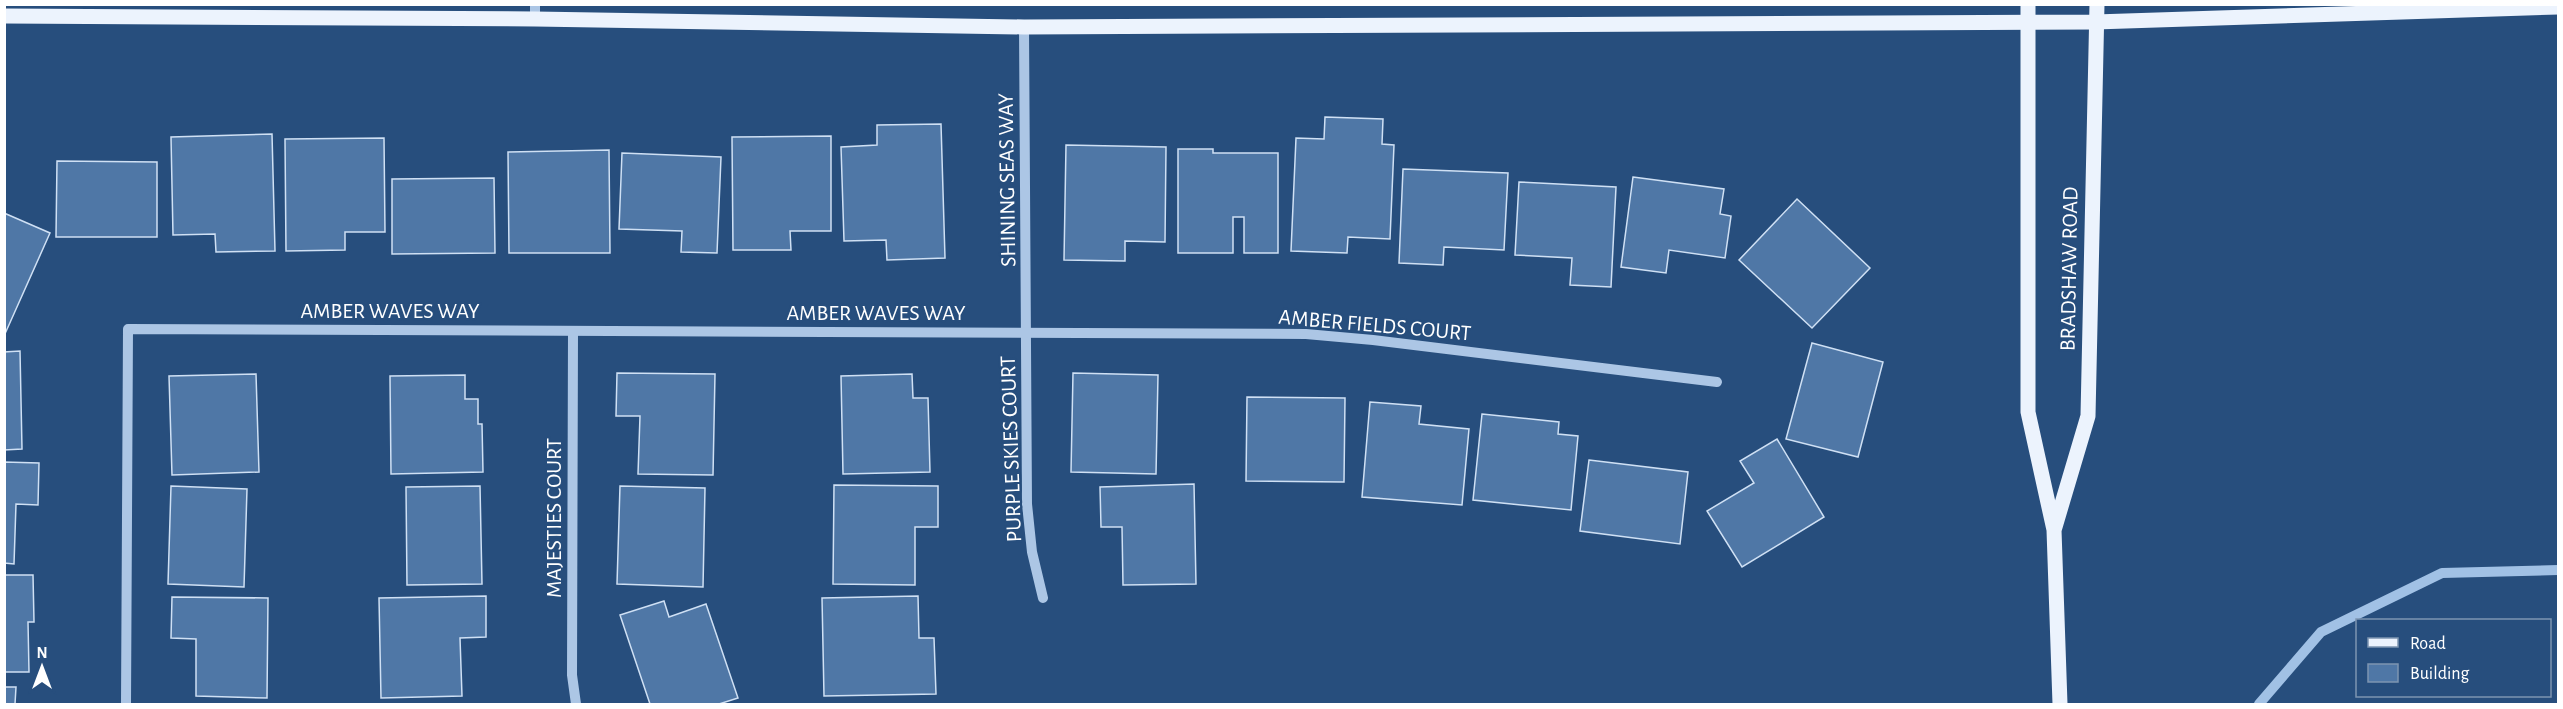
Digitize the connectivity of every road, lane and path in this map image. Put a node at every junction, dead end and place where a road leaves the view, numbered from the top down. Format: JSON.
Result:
{"nodes":[{"id":1,"x":2028,"y":4,"type":"edge"},
{"id":2,"x":2097,"y":4,"type":"edge"},
{"id":3,"x":2502,"y":4,"type":"edge"},
{"id":4,"x":2559,"y":7,"type":"edge"},
{"id":5,"x":2484,"y":9,"type":"junction"},
{"id":6,"x":535,"y":12,"type":"edge"},
{"id":7,"x":4,"y":16,"type":"edge"},
{"id":8,"x":2029,"y":22,"type":"junction"},
{"id":9,"x":2095,"y":22,"type":"junction"},
{"id":10,"x":1024,"y":27,"type":"junction"},
{"id":11,"x":573,"y":331,"type":"junction"},
{"id":12,"x":1027,"y":333,"type":"junction"},
{"id":13,"x":1717,"y":382,"type":"dead end"},
{"id":14,"x":2054,"y":530,"type":"junction"},
{"id":15,"x":1043,"y":598,"type":"dead end"},
{"id":16,"x":126,"y":705,"type":"edge"},
{"id":17,"x":576,"y":705,"type":"edge"},
{"id":18,"x":2061,"y":705,"type":"edge"}],
"edges":[{"from":1,"to":8,"type":"main road","name":"BRADSHAW ROAD"},
{"from":2,"to":9,"type":"main road","name":"BRADSHAW ROAD"},
{"from":3,"to":5,"type":"main road"},
{"from":4,"to":5,"type":"main road"},
{"from":5,"to":9,"type":"main road"},
{"from":6,"to":7,"type":"main road"},
{"from":6,"to":10,"type":"main road"},
{"from":8,"to":9,"type":"main road"},
{"from":8,"to":10,"type":"main road"},
{"from":8,"to":14,"type":"main road","name":"BRADSHAW ROAD"},
{"from":9,"to":14,"type":"main road","name":"BRADSHAW ROAD"},
{"from":10,"to":12,"type":"street","name":"SHINING SEAS WAY"},
{"from":11,"to":12,"type":"street","name":"AMBER WAVES WAY"},
{"from":11,"to":16,"type":"street","name":"AMBER WAVES WAY"},
{"from":11,"to":17,"type":"street","name":"MAJESTIES COURT"},
{"from":12,"to":13,"type":"street","name":"AMBER FIELDS COURT"},
{"from":12,"to":15,"type":"street","name":"PURPLE SKIES COURT"},
{"from":14,"to":18,"type":"main road","name":"BRADSHAW ROAD"}]}
